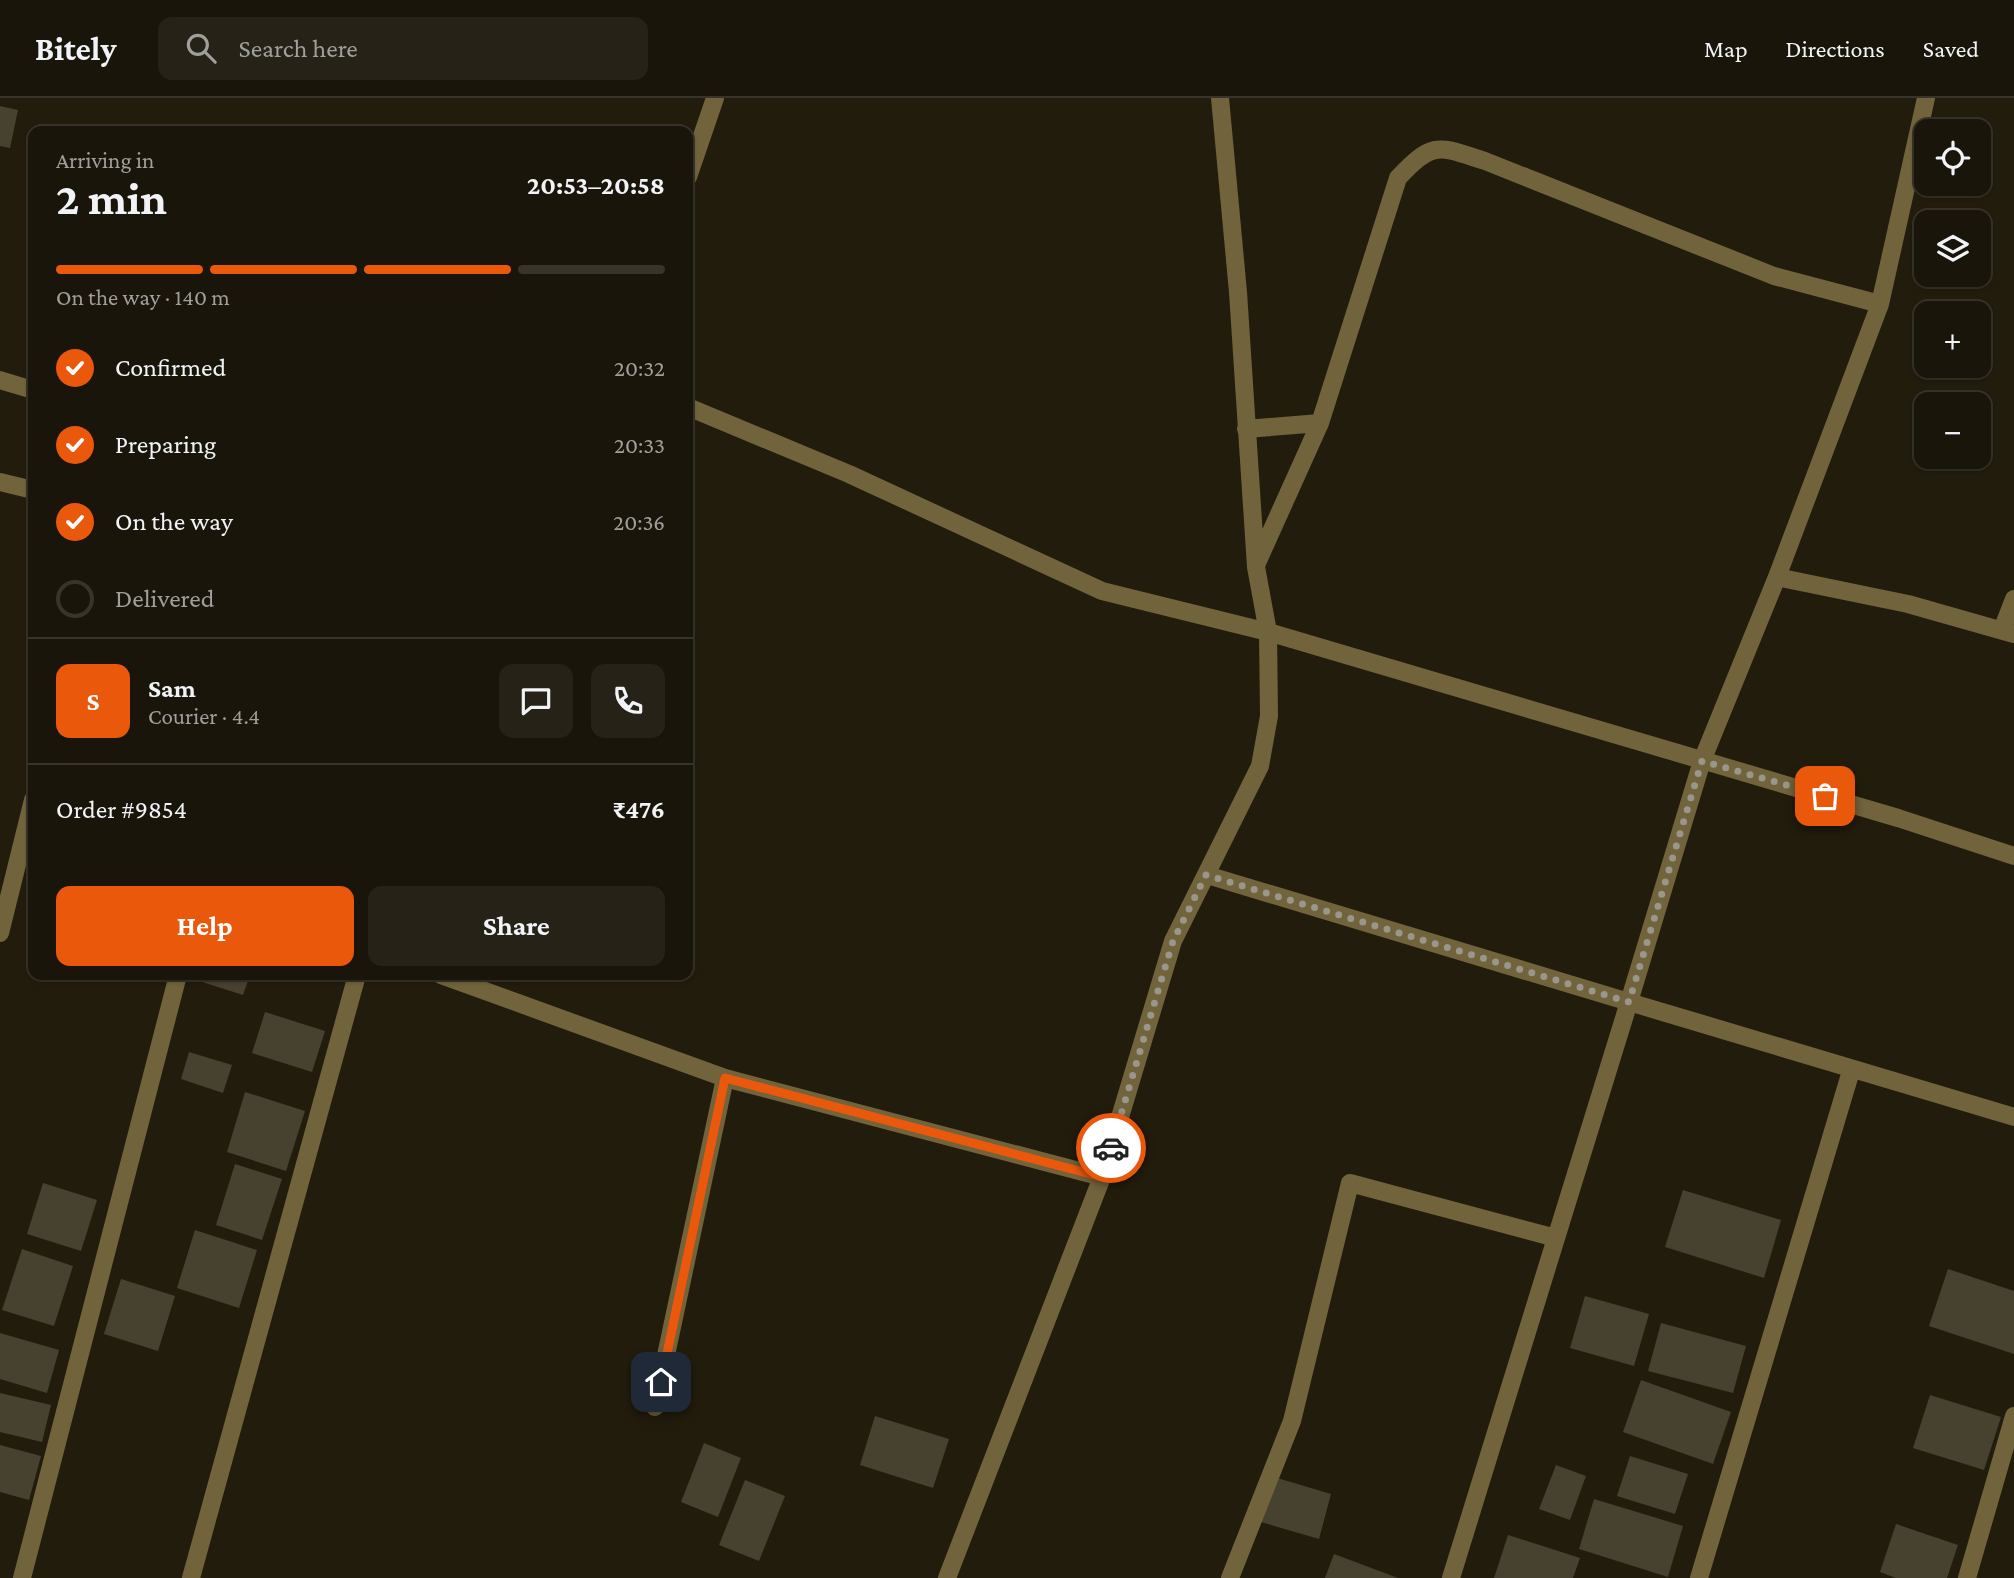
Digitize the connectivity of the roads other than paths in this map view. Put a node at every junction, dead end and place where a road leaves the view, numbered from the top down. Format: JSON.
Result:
{"nodes":[{"id":1,"x":715,"y":98,"type":"edge"},
{"id":2,"x":1220,"y":98,"type":"edge"},
{"id":3,"x":1926,"y":98,"type":"edge"},
{"id":4,"x":693,"y":162,"type":"edge"},
{"id":5,"x":1880,"y":304,"type":"junction"},
{"id":6,"x":0,"y":380,"type":"edge"},
{"id":7,"x":28,"y":388,"type":"edge"},
{"id":8,"x":693,"y":409,"type":"edge"},
{"id":9,"x":1320,"y":423,"type":"junction"},
{"id":10,"x":1246,"y":429,"type":"junction"},
{"id":11,"x":0,"y":482,"type":"edge"},
{"id":12,"x":28,"y":488,"type":"edge"},
{"id":13,"x":1256,"y":567,"type":"junction"},
{"id":14,"x":1777,"y":578,"type":"junction"},
{"id":15,"x":2014,"y":599,"type":"edge"},
{"id":16,"x":1268,"y":632,"type":"junction"},
{"id":17,"x":2008,"y":632,"type":"edge"},
{"id":18,"x":1702,"y":761,"type":"junction"},
{"id":19,"x":28,"y":820,"type":"edge"},
{"id":20,"x":2014,"y":856,"type":"edge"},
{"id":21,"x":1206,"y":875,"type":"junction"},
{"id":22,"x":0,"y":933,"type":"edge"},
{"id":23,"x":177,"y":980,"type":"edge"},
{"id":24,"x":357,"y":980,"type":"edge"},
{"id":25,"x":455,"y":980,"type":"edge"},
{"id":26,"x":1629,"y":1002,"type":"junction"},
{"id":27,"x":1851,"y":1071,"type":"junction"},
{"id":28,"x":725,"y":1078,"type":"junction"},
{"id":29,"x":2014,"y":1117,"type":"edge"},
{"id":30,"x":1102,"y":1177,"type":"junction"},
{"id":31,"x":1556,"y":1238,"type":"junction"},
{"id":32,"x":655,"y":1407,"type":"dead end"},
{"id":33,"x":2014,"y":1416,"type":"edge"},
{"id":34,"x":22,"y":1578,"type":"edge"},
{"id":35,"x":191,"y":1578,"type":"edge"},
{"id":36,"x":947,"y":1578,"type":"edge"},
{"id":37,"x":1230,"y":1578,"type":"edge"},
{"id":38,"x":1451,"y":1578,"type":"edge"},
{"id":39,"x":1699,"y":1578,"type":"edge"},
{"id":40,"x":1967,"y":1578,"type":"edge"}],
"edges":[{"from":1,"to":4,"type":"street"},
{"from":2,"to":10,"type":"street"},
{"from":3,"to":5,"type":"street"},
{"from":5,"to":9,"type":"street"},
{"from":5,"to":14,"type":"street"},
{"from":6,"to":7,"type":"street"},
{"from":8,"to":16,"type":"street"},
{"from":9,"to":10,"type":"street"},
{"from":9,"to":13,"type":"street"},
{"from":10,"to":13,"type":"street"},
{"from":11,"to":12,"type":"street"},
{"from":13,"to":16,"type":"street"},
{"from":14,"to":17,"type":"street"},
{"from":14,"to":18,"type":"street"},
{"from":15,"to":17,"type":"street"},
{"from":16,"to":18,"type":"street"},
{"from":16,"to":21,"type":"street"},
{"from":18,"to":20,"type":"street"},
{"from":18,"to":26,"type":"street"},
{"from":19,"to":22,"type":"street"},
{"from":21,"to":26,"type":"street"},
{"from":21,"to":30,"type":"street"},
{"from":23,"to":34,"type":"street"},
{"from":24,"to":35,"type":"street"},
{"from":25,"to":28,"type":"street"},
{"from":26,"to":27,"type":"street"},
{"from":26,"to":31,"type":"street"},
{"from":27,"to":29,"type":"street"},
{"from":27,"to":39,"type":"street"},
{"from":28,"to":30,"type":"street"},
{"from":28,"to":32,"type":"street"},
{"from":30,"to":36,"type":"street"},
{"from":31,"to":37,"type":"street"},
{"from":31,"to":38,"type":"street"},
{"from":33,"to":40,"type":"street"}]}
